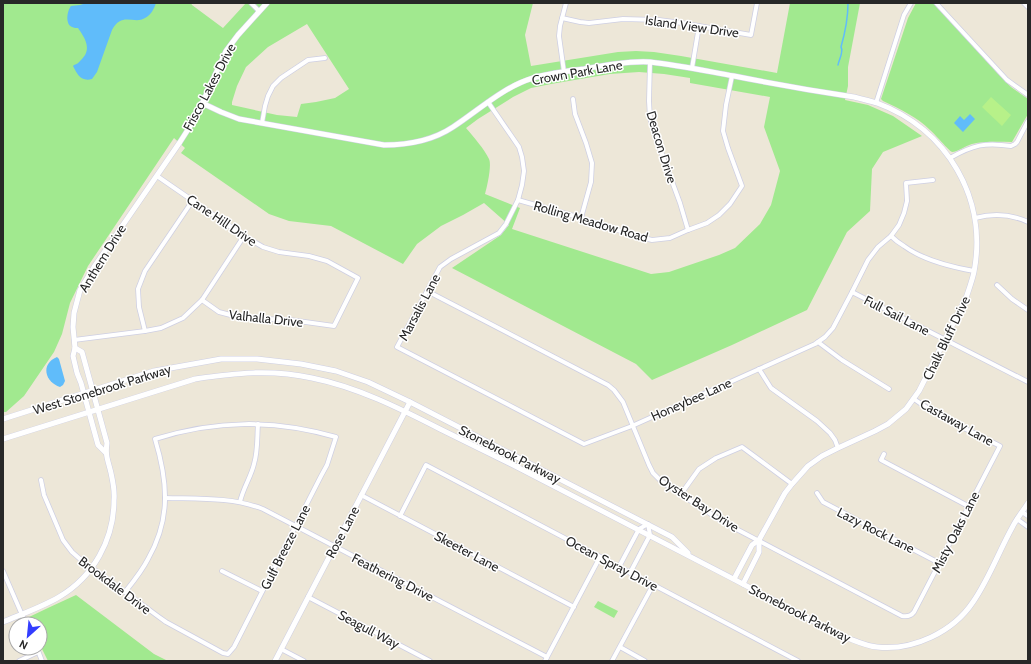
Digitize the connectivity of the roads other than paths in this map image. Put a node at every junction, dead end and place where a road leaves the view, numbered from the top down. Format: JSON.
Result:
{"nodes":[{"id":1,"x":250,"y":3,"type":"edge"},
{"id":2,"x":266,"y":3,"type":"edge"},
{"id":3,"x":566,"y":3,"type":"edge"},
{"id":4,"x":757,"y":3,"type":"edge"},
{"id":5,"x":911,"y":3,"type":"edge"},
{"id":6,"x":936,"y":3,"type":"edge"},
{"id":7,"x":1024,"y":3,"type":"edge"},
{"id":8,"x":1028,"y":7,"type":"edge"},
{"id":9,"x":259,"y":11,"type":"junction"},
{"id":10,"x":562,"y":18,"type":"junction"},
{"id":11,"x":700,"y":26,"type":"junction"},
{"id":12,"x":325,"y":58,"type":"dead end"},
{"id":13,"x":650,"y":62,"type":"junction"},
{"id":14,"x":692,"y":68,"type":"junction"},
{"id":15,"x":564,"y":72,"type":"junction"},
{"id":16,"x":732,"y":76,"type":"junction"},
{"id":17,"x":1028,"y":95,"type":"edge"},
{"id":18,"x":573,"y":99,"type":"dead end"},
{"id":19,"x":488,"y":102,"type":"junction"},
{"id":20,"x":202,"y":103,"type":"junction"},
{"id":21,"x":876,"y":103,"type":"junction"},
{"id":22,"x":1028,"y":121,"type":"edge"},
{"id":23,"x":262,"y":124,"type":"junction"},
{"id":24,"x":950,"y":158,"type":"junction"},
{"id":25,"x":157,"y":176,"type":"junction"},
{"id":26,"x":933,"y":180,"type":"dead end"},
{"id":27,"x":192,"y":200,"type":"junction"},
{"id":28,"x":518,"y":200,"type":"junction"},
{"id":29,"x":580,"y":218,"type":"junction"},
{"id":30,"x":975,"y":218,"type":"junction"},
{"id":31,"x":1028,"y":222,"type":"edge"},
{"id":32,"x":688,"y":230,"type":"junction"},
{"id":33,"x":244,"y":236,"type":"junction"},
{"id":34,"x":891,"y":236,"type":"junction"},
{"id":35,"x":974,"y":271,"type":"junction"},
{"id":36,"x":996,"y":285,"type":"dead end"},
{"id":37,"x":427,"y":291,"type":"junction"},
{"id":38,"x":852,"y":292,"type":"junction"},
{"id":39,"x":202,"y":300,"type":"junction"},
{"id":40,"x":1028,"y":310,"type":"edge"},
{"id":41,"x":334,"y":326,"type":"joint"},
{"id":42,"x":145,"y":331,"type":"junction"},
{"id":43,"x":74,"y":340,"type":"junction"},
{"id":44,"x":946,"y":340,"type":"junction"},
{"id":45,"x":818,"y":342,"type":"junction"},
{"id":46,"x":397,"y":347,"type":"joint"},
{"id":47,"x":75,"y":348,"type":"junction"},
{"id":48,"x":759,"y":369,"type":"junction"},
{"id":49,"x":1028,"y":382,"type":"edge"},
{"id":50,"x":889,"y":389,"type":"dead end"},
{"id":51,"x":92,"y":391,"type":"junction"},
{"id":52,"x":84,"y":393,"type":"junction"},
{"id":53,"x":914,"y":399,"type":"junction"},
{"id":54,"x":410,"y":402,"type":"junction"},
{"id":55,"x":98,"y":409,"type":"junction"},
{"id":56,"x":405,"y":411,"type":"junction"},
{"id":57,"x":89,"y":412,"type":"junction"},
{"id":58,"x":3,"y":419,"type":"edge"},
{"id":59,"x":258,"y":424,"type":"junction"},
{"id":60,"x":632,"y":426,"type":"junction"},
{"id":61,"x":3,"y":439,"type":"edge"},
{"id":62,"x":1000,"y":446,"type":"joint"},
{"id":63,"x":838,"y":448,"type":"junction"},
{"id":64,"x":106,"y":454,"type":"junction"},
{"id":65,"x":884,"y":454,"type":"dead end"},
{"id":66,"x":41,"y":480,"type":"dead end"},
{"id":67,"x":792,"y":484,"type":"junction"},
{"id":68,"x":817,"y":493,"type":"dead end"},
{"id":69,"x":681,"y":494,"type":"junction"},
{"id":70,"x":362,"y":495,"type":"junction"},
{"id":71,"x":166,"y":498,"type":"junction"},
{"id":72,"x":240,"y":502,"type":"junction"},
{"id":73,"x":1028,"y":503,"type":"edge"},
{"id":74,"x":968,"y":506,"type":"junction"},
{"id":75,"x":1022,"y":512,"type":"junction"},
{"id":76,"x":400,"y":516,"type":"junction"},
{"id":77,"x":1028,"y":516,"type":"edge"},
{"id":78,"x":1017,"y":519,"type":"junction"},
{"id":79,"x":648,"y":524,"type":"junction"},
{"id":80,"x":296,"y":526,"type":"junction"},
{"id":81,"x":1028,"y":527,"type":"edge"},
{"id":82,"x":639,"y":529,"type":"junction"},
{"id":83,"x":650,"y":535,"type":"junction"},
{"id":84,"x":759,"y":540,"type":"junction"},
{"id":85,"x":335,"y":547,"type":"junction"},
{"id":86,"x":691,"y":556,"type":"junction"},
{"id":87,"x":600,"y":557,"type":"junction"},
{"id":88,"x":939,"y":563,"type":"junction"},
{"id":89,"x":619,"y":567,"type":"junction"},
{"id":90,"x":91,"y":568,"type":"junction"},
{"id":91,"x":222,"y":571,"type":"dead end"},
{"id":92,"x":630,"y":573,"type":"junction"},
{"id":93,"x":4,"y":574,"type":"edge"},
{"id":94,"x":734,"y":579,"type":"junction"},
{"id":95,"x":743,"y":584,"type":"junction"},
{"id":96,"x":653,"y":585,"type":"junction"},
{"id":97,"x":262,"y":591,"type":"junction"},
{"id":98,"x":125,"y":592,"type":"junction"},
{"id":99,"x":308,"y":597,"type":"junction"},
{"id":100,"x":574,"y":607,"type":"junction"},
{"id":101,"x":22,"y":614,"type":"junction"},
{"id":102,"x":908,"y":616,"type":"joint"},
{"id":103,"x":3,"y":622,"type":"edge"},
{"id":104,"x":620,"y":647,"type":"junction"},
{"id":105,"x":281,"y":649,"type":"junction"},
{"id":106,"x":228,"y":654,"type":"joint"},
{"id":107,"x":546,"y":659,"type":"edge"},
{"id":108,"x":275,"y":661,"type":"edge"},
{"id":109,"x":304,"y":661,"type":"edge"},
{"id":110,"x":430,"y":661,"type":"edge"},
{"id":111,"x":612,"y":661,"type":"edge"},
{"id":112,"x":645,"y":661,"type":"edge"},
{"id":113,"x":798,"y":661,"type":"edge"}],
"edges":[{"from":1,"to":9,"type":"street"},
{"from":2,"to":9,"type":"street","name":"Frisco Lakes Drive"},
{"from":3,"to":10,"type":"street"},
{"from":4,"to":11,"type":"street","name":"Island View Drive"},
{"from":5,"to":21,"type":"street"},
{"from":6,"to":17,"type":"street"},
{"from":7,"to":8,"type":"street"},
{"from":9,"to":20,"type":"street","name":"Frisco Lakes Drive"},
{"from":10,"to":11,"type":"street","name":"Island View Drive"},
{"from":10,"to":15,"type":"street"},
{"from":11,"to":14,"type":"street"},
{"from":12,"to":23,"type":"street"},
{"from":13,"to":14,"type":"street","name":"Crown Park Lane"},
{"from":13,"to":15,"type":"street","name":"Crown Park Lane"},
{"from":13,"to":32,"type":"street","name":"Deacon Drive"},
{"from":14,"to":16,"type":"street","name":"Crown Park Lane"},
{"from":15,"to":19,"type":"street","name":"Crown Park Lane"},
{"from":16,"to":21,"type":"street","name":"Crown Park Lane"},
{"from":16,"to":32,"type":"street","name":"Rolling Meadow Road"},
{"from":18,"to":29,"type":"street"},
{"from":19,"to":23,"type":"street","name":"Crown Park Lane"},
{"from":19,"to":28,"type":"street","name":"Marsalis Lane"},
{"from":20,"to":23,"type":"street","name":"Crown Park Lane"},
{"from":20,"to":25,"type":"street","name":"Frisco Lakes Drive"},
{"from":21,"to":24,"type":"street","name":"Chalk Bluff Drive"},
{"from":22,"to":24,"type":"street"},
{"from":24,"to":30,"type":"street","name":"Chalk Bluff Drive"},
{"from":25,"to":27,"type":"street","name":"Cane Hill Drive"},
{"from":25,"to":43,"type":"street","name":"Anthem Drive"},
{"from":26,"to":34,"type":"street","name":"Honeybee Lane"},
{"from":27,"to":33,"type":"street","name":"Cane Hill Drive"},
{"from":27,"to":42,"type":"street"},
{"from":28,"to":29,"type":"street","name":"Rolling Meadow Road"},
{"from":28,"to":37,"type":"street","name":"Marsalis Lane"},
{"from":29,"to":32,"type":"street","name":"Rolling Meadow Road"},
{"from":30,"to":31,"type":"street"},
{"from":30,"to":35,"type":"street","name":"Chalk Bluff Drive"},
{"from":33,"to":39,"type":"street"},
{"from":33,"to":41,"type":"street","name":"Cane Hill Drive"},
{"from":34,"to":35,"type":"street"},
{"from":34,"to":38,"type":"street","name":"Honeybee Lane"},
{"from":35,"to":44,"type":"street","name":"Chalk Bluff Drive"},
{"from":36,"to":40,"type":"street"},
{"from":37,"to":46,"type":"street","name":"Marsalis Lane"},
{"from":37,"to":60,"type":"street","name":"Oyster Bay Drive"},
{"from":38,"to":44,"type":"street","name":"Full Sail Lane"},
{"from":38,"to":45,"type":"street","name":"Honeybee Lane"},
{"from":39,"to":41,"type":"street","name":"Valhalla Drive"},
{"from":39,"to":42,"type":"street"},
{"from":42,"to":43,"type":"street"},
{"from":43,"to":47,"type":"street","name":"Anthem Drive"},
{"from":44,"to":49,"type":"street","name":"Full Sail Lane"},
{"from":44,"to":53,"type":"street","name":"Chalk Bluff Drive"},
{"from":45,"to":48,"type":"street","name":"Honeybee Lane"},
{"from":45,"to":50,"type":"street"},
{"from":46,"to":60,"type":"street","name":"Honeybee Lane"},
{"from":47,"to":51,"type":"street","name":"Anthem Drive"},
{"from":47,"to":52,"type":"street","name":"Anthem Drive"},
{"from":48,"to":60,"type":"street","name":"Honeybee Lane"},
{"from":48,"to":63,"type":"street"},
{"from":51,"to":52,"type":"street","name":"West Stonebrook Parkway"},
{"from":51,"to":54,"type":"street","name":"West Stonebrook Parkway"},
{"from":51,"to":55,"type":"street","name":"Anthem Drive"},
{"from":52,"to":57,"type":"street","name":"Anthem Drive"},
{"from":52,"to":58,"type":"street","name":"West Stonebrook Parkway"},
{"from":53,"to":62,"type":"street","name":"Castaway Lane"},
{"from":53,"to":63,"type":"street","name":"Chalk Bluff Drive"},
{"from":54,"to":56,"type":"street","name":"Rose Lane"},
{"from":54,"to":79,"type":"street","name":"Stonebrook Parkway"},
{"from":55,"to":56,"type":"street","name":"West Stonebrook Parkway"},
{"from":55,"to":57,"type":"street","name":"West Stonebrook Parkway"},
{"from":55,"to":64,"type":"street","name":"Anthem Drive"},
{"from":56,"to":70,"type":"street","name":"Rose Lane"},
{"from":56,"to":82,"type":"street","name":"Stonebrook Parkway"},
{"from":57,"to":61,"type":"street","name":"West Stonebrook Parkway"},
{"from":57,"to":64,"type":"street","name":"Anthem Drive"},
{"from":59,"to":71,"type":"street"},
{"from":59,"to":72,"type":"street"},
{"from":59,"to":80,"type":"street","name":"Gulf Breeze Lane"},
{"from":60,"to":69,"type":"street","name":"Oyster Bay Drive"},
{"from":62,"to":74,"type":"street","name":"Misty Oaks Lane"},
{"from":63,"to":67,"type":"street","name":"Chalk Bluff Drive"},
{"from":64,"to":90,"type":"street","name":"Anthem Drive"},
{"from":65,"to":74,"type":"street"},
{"from":66,"to":90,"type":"street","name":"Brookdale Drive"},
{"from":67,"to":69,"type":"street"},
{"from":67,"to":84,"type":"street","name":"Chalk Bluff Drive"},
{"from":68,"to":88,"type":"street","name":"Lazy Rock Lane"},
{"from":69,"to":84,"type":"street","name":"Oyster Bay Drive"},
{"from":70,"to":76,"type":"street","name":"Skeeter Lane"},
{"from":70,"to":85,"type":"street","name":"Rose Lane"},
{"from":71,"to":72,"type":"street","name":"Feathering Drive"},
{"from":71,"to":98,"type":"street"},
{"from":72,"to":80,"type":"street","name":"Feathering Drive"},
{"from":73,"to":75,"type":"street","name":"Stonebrook Parkway"},
{"from":74,"to":88,"type":"street","name":"Misty Oaks Lane"},
{"from":75,"to":77,"type":"street"},
{"from":75,"to":78,"type":"street","name":"Stonebrook Parkway"},
{"from":76,"to":87,"type":"street","name":"Ocean Spray Drive"},
{"from":76,"to":100,"type":"street","name":"Skeeter Lane"},
{"from":78,"to":81,"type":"street"},
{"from":78,"to":95,"type":"street","name":"Stonebrook Parkway"},
{"from":79,"to":82,"type":"street"},
{"from":79,"to":83,"type":"street"},
{"from":79,"to":86,"type":"street","name":"Stonebrook Parkway"},
{"from":80,"to":85,"type":"street","name":"Feathering Drive"},
{"from":80,"to":97,"type":"street","name":"Gulf Breeze Lane"},
{"from":82,"to":83,"type":"street","name":"Stonebrook Parkway"},
{"from":82,"to":89,"type":"street"},
{"from":83,"to":86,"type":"street","name":"Stonebrook Parkway"},
{"from":83,"to":92,"type":"street"},
{"from":84,"to":94,"type":"street","name":"Chalk Bluff Drive"},
{"from":84,"to":95,"type":"street","name":"Chalk Bluff Drive"},
{"from":84,"to":102,"type":"street","name":"Oyster Bay Drive"},
{"from":85,"to":99,"type":"street","name":"Rose Lane"},
{"from":85,"to":107,"type":"street","name":"Feathering Drive"},
{"from":86,"to":94,"type":"street","name":"Stonebrook Parkway"},
{"from":87,"to":89,"type":"street","name":"Ocean Spray Drive"},
{"from":87,"to":100,"type":"street"},
{"from":88,"to":102,"type":"street","name":"Misty Oaks Lane"},
{"from":89,"to":92,"type":"street","name":"Ocean Spray Drive"},
{"from":90,"to":98,"type":"street","name":"Brookdale Drive"},
{"from":90,"to":101,"type":"street","name":"Anthem Drive"},
{"from":91,"to":97,"type":"street"},
{"from":92,"to":96,"type":"street","name":"Ocean Spray Drive"},
{"from":93,"to":101,"type":"street"},
{"from":94,"to":95,"type":"street","name":"Stonebrook Parkway"},
{"from":96,"to":104,"type":"street"},
{"from":96,"to":113,"type":"street","name":"Ocean Spray Drive"},
{"from":97,"to":106,"type":"street","name":"Gulf Breeze Lane"},
{"from":98,"to":106,"type":"street","name":"Brookdale Drive"},
{"from":99,"to":105,"type":"street","name":"Rose Lane"},
{"from":99,"to":110,"type":"street","name":"Seagull Way"},
{"from":100,"to":107,"type":"street"},
{"from":101,"to":103,"type":"street","name":"Anthem Drive"},
{"from":104,"to":111,"type":"street"},
{"from":104,"to":112,"type":"street"},
{"from":105,"to":108,"type":"street","name":"Rose Lane"},
{"from":105,"to":109,"type":"street"}]}
